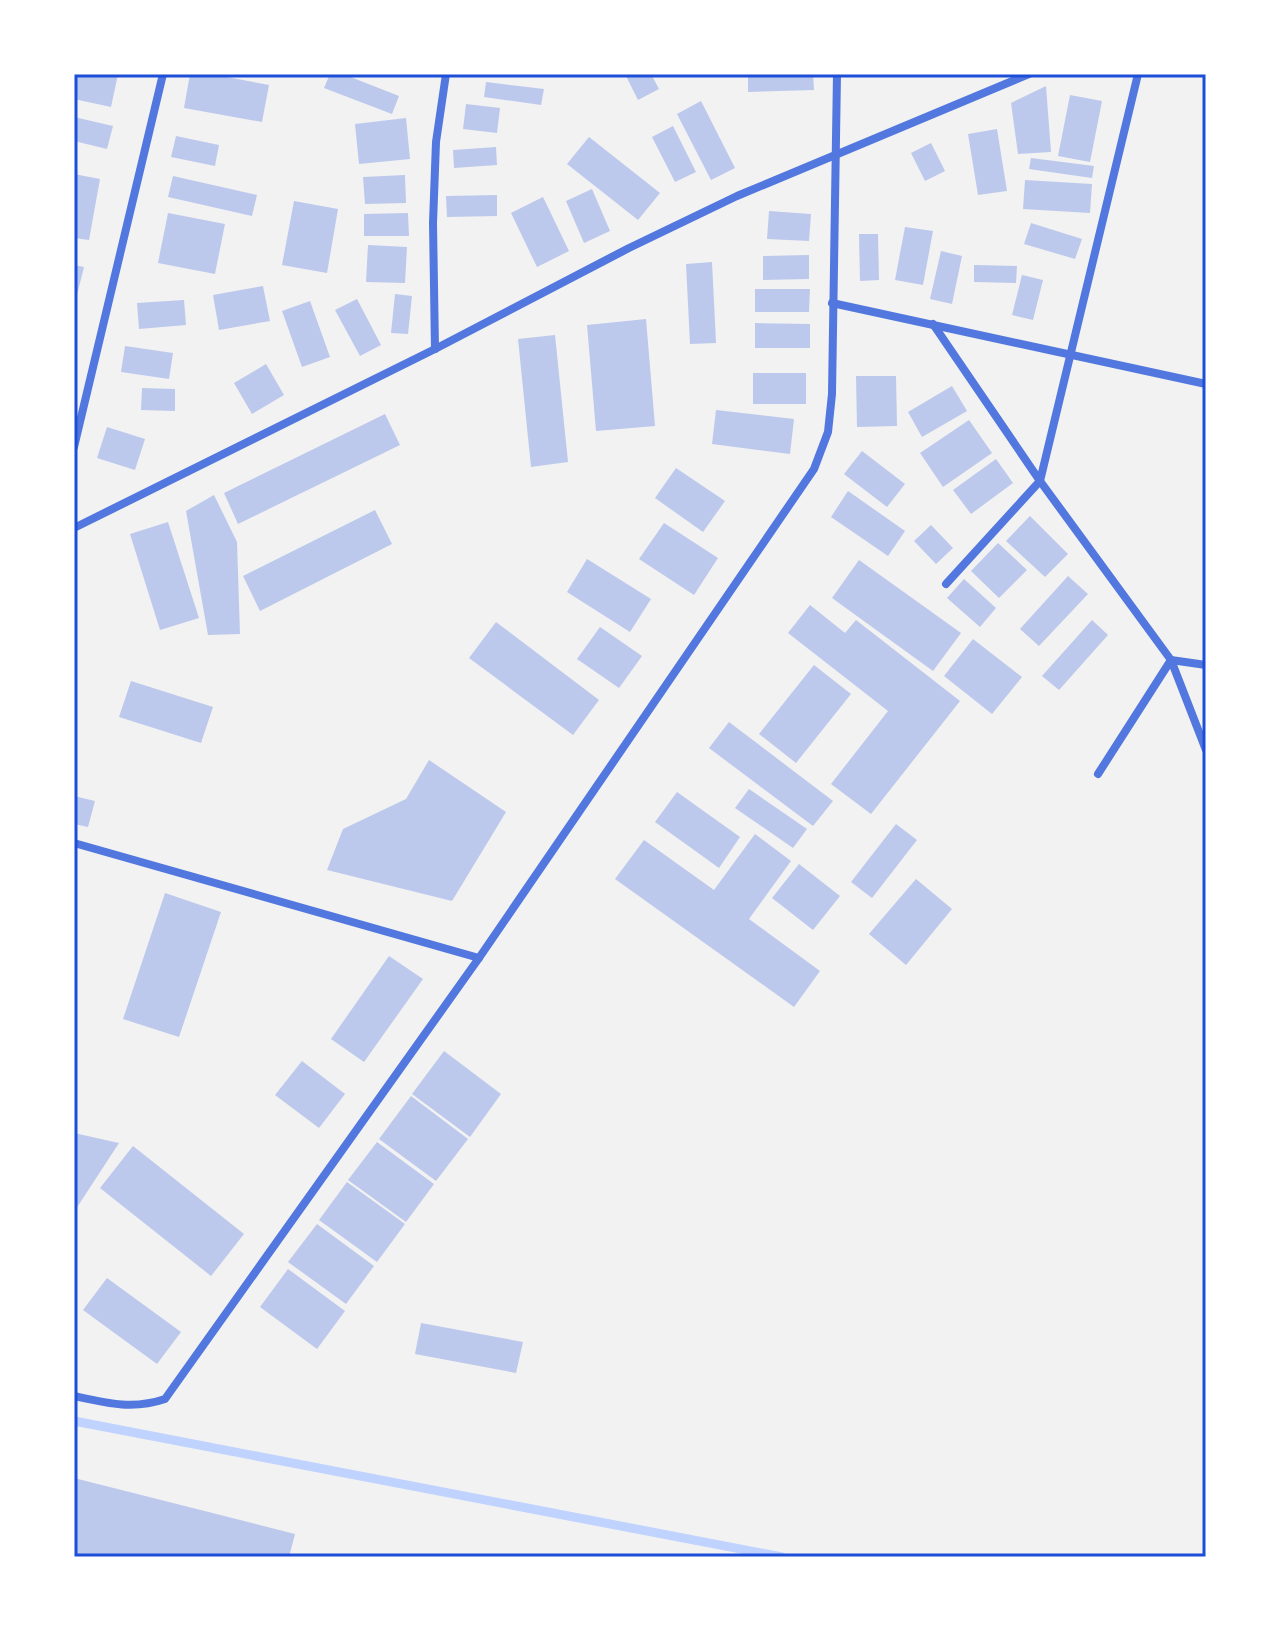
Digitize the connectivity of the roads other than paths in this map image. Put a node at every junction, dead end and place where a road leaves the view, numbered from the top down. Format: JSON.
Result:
{"nodes":[{"id":1,"x":163,"y":74,"type":"edge"},
{"id":2,"x":446,"y":74,"type":"edge"},
{"id":3,"x":837,"y":74,"type":"edge"},
{"id":4,"x":1029,"y":74,"type":"edge"},
{"id":5,"x":1138,"y":74,"type":"edge"},
{"id":6,"x":836,"y":156,"type":"junction"},
{"id":7,"x":832,"y":303,"type":"junction"},
{"id":8,"x":933,"y":324,"type":"junction"},
{"id":9,"x":435,"y":349,"type":"junction"},
{"id":10,"x":1071,"y":354,"type":"junction"},
{"id":11,"x":1206,"y":384,"type":"edge"},
{"id":12,"x":74,"y":447,"type":"edge"},
{"id":13,"x":1040,"y":481,"type":"junction"},
{"id":14,"x":74,"y":528,"type":"edge"},
{"id":15,"x":946,"y":584,"type":"dead end"},
{"id":16,"x":1171,"y":660,"type":"junction"},
{"id":17,"x":1206,"y":665,"type":"edge"},
{"id":18,"x":1206,"y":750,"type":"edge"},
{"id":19,"x":1098,"y":774,"type":"dead end"},
{"id":20,"x":74,"y":843,"type":"edge"},
{"id":21,"x":479,"y":958,"type":"junction"},
{"id":22,"x":74,"y":1396,"type":"edge"}],
"edges":[{"from":1,"to":12,"type":"street"},
{"from":2,"to":9,"type":"street"},
{"from":3,"to":6,"type":"street"},
{"from":4,"to":6,"type":"street"},
{"from":5,"to":10,"type":"street"},
{"from":6,"to":7,"type":"street"},
{"from":6,"to":9,"type":"street"},
{"from":7,"to":8,"type":"street"},
{"from":7,"to":21,"type":"street"},
{"from":8,"to":10,"type":"street"},
{"from":8,"to":13,"type":"street"},
{"from":9,"to":14,"type":"street"},
{"from":10,"to":11,"type":"street"},
{"from":10,"to":13,"type":"street"},
{"from":13,"to":15,"type":"street"},
{"from":13,"to":16,"type":"street"},
{"from":16,"to":17,"type":"street"},
{"from":16,"to":18,"type":"street"},
{"from":16,"to":19,"type":"street"},
{"from":20,"to":21,"type":"street"},
{"from":21,"to":22,"type":"street"}]}
